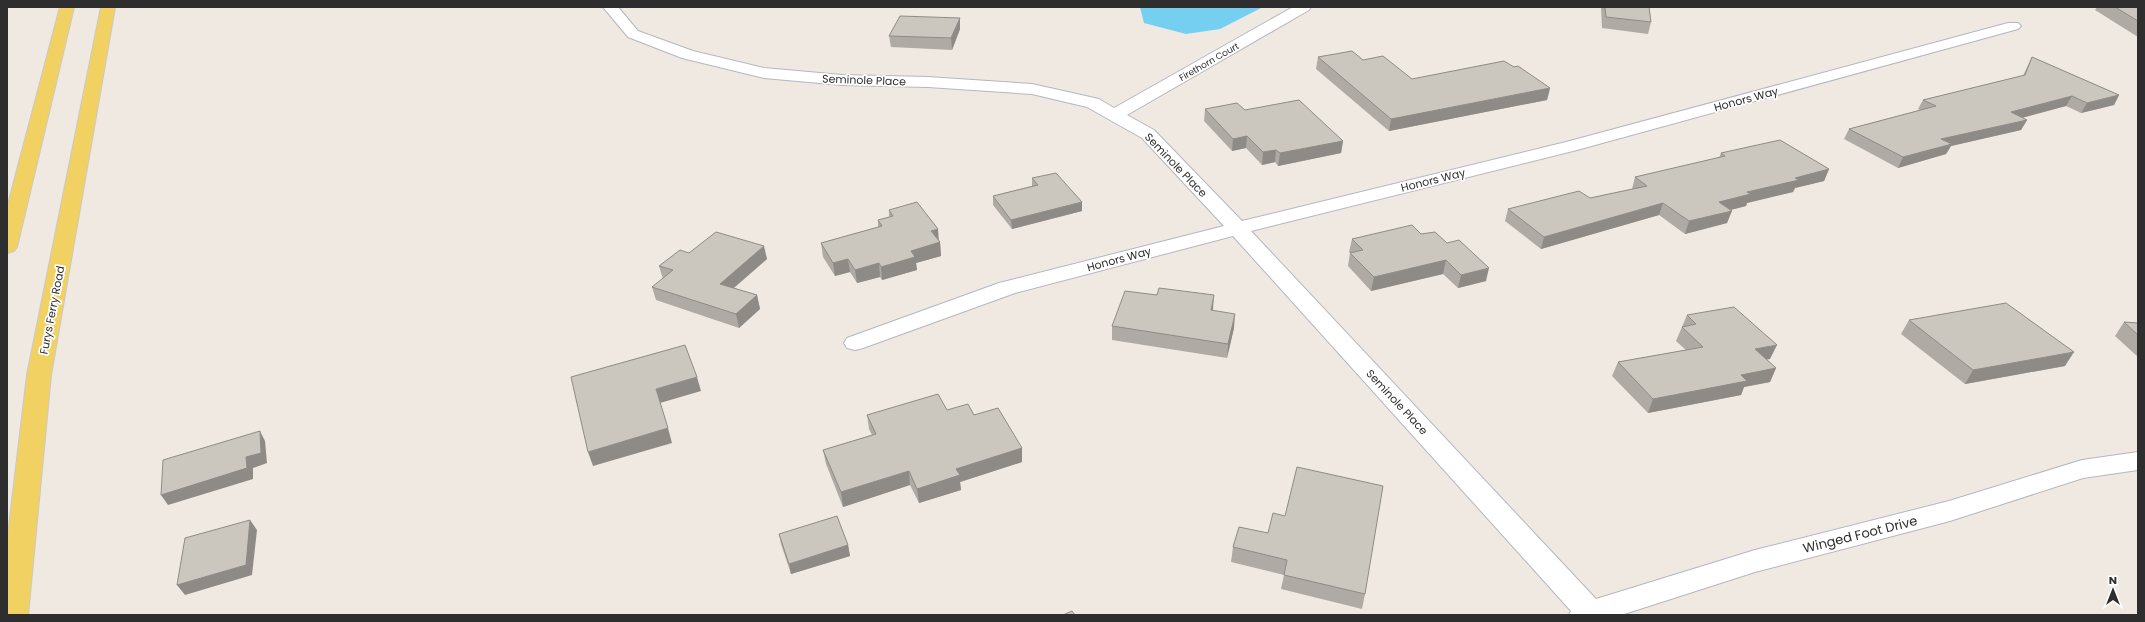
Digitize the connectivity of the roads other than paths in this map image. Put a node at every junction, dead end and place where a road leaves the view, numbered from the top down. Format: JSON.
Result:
{"nodes":[{"id":1,"x":67,"y":7,"type":"edge"},
{"id":2,"x":108,"y":7,"type":"edge"},
{"id":3,"x":610,"y":7,"type":"edge"},
{"id":4,"x":1304,"y":7,"type":"edge"},
{"id":5,"x":2013,"y":26,"type":"dead end"},
{"id":6,"x":1114,"y":115,"type":"junction"},
{"id":7,"x":1238,"y":229,"type":"junction"},
{"id":8,"x":7,"y":247,"type":"edge"},
{"id":9,"x":856,"y":343,"type":"dead end"},
{"id":10,"x":2138,"y":461,"type":"edge"},
{"id":11,"x":1587,"y":613,"type":"edge"},
{"id":12,"x":13,"y":615,"type":"edge"}],
"edges":[{"from":1,"to":8,"type":"main road"},
{"from":2,"to":12,"type":"main road","name":"Furys Ferry Road"},
{"from":3,"to":6,"type":"street","name":"Seminole Place"},
{"from":4,"to":6,"type":"street","name":"Firethorn Court"},
{"from":5,"to":7,"type":"street","name":"Honors Way"},
{"from":6,"to":7,"type":"street","name":"Seminole Place"},
{"from":7,"to":9,"type":"street","name":"Honors Way"},
{"from":7,"to":11,"type":"street","name":"Seminole Place"},
{"from":10,"to":11,"type":"street","name":"Winged Foot Drive"}]}
